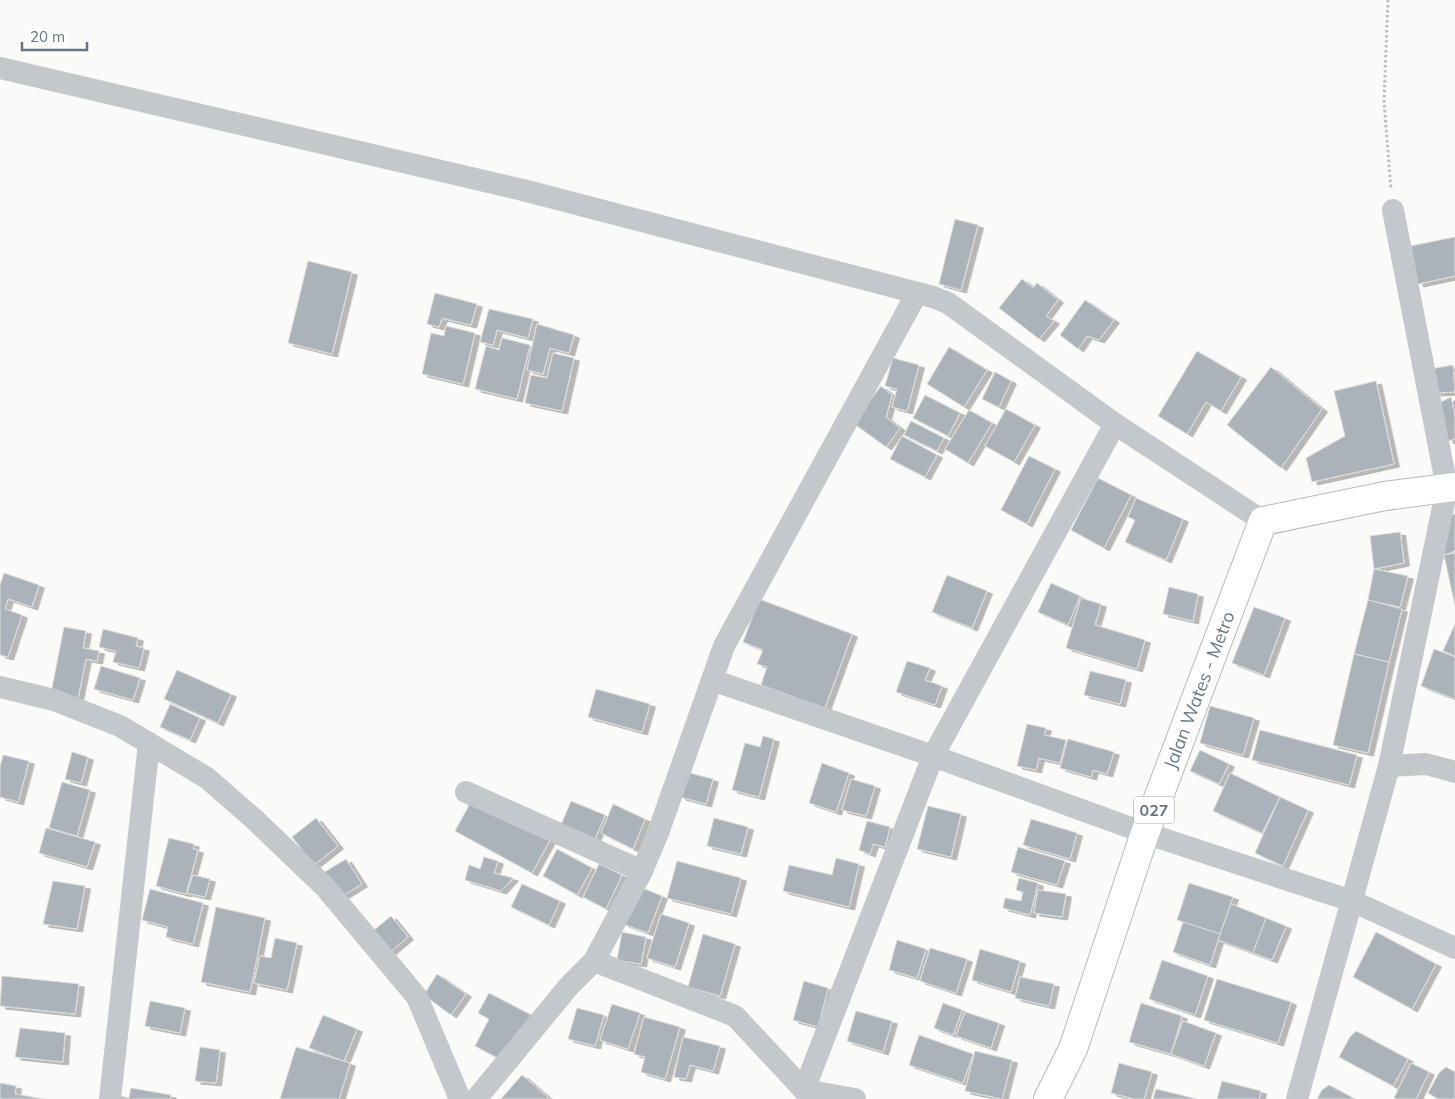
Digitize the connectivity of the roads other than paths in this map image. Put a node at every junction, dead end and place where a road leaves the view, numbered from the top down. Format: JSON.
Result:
{"nodes":[{"id":1,"x":0,"y":68,"type":"edge"},
{"id":2,"x":1393,"y":210,"type":"road end"},
{"id":3,"x":917,"y":293,"type":"junction"},
{"id":4,"x":1115,"y":424,"type":"junction"},
{"id":5,"x":1451,"y":488,"type":"edge"},
{"id":6,"x":1263,"y":521,"type":"junction"},
{"id":7,"x":712,"y":680,"type":"junction"},
{"id":8,"x":0,"y":687,"type":"edge"},
{"id":9,"x":149,"y":743,"type":"junction"},
{"id":10,"x":933,"y":756,"type":"junction"},
{"id":11,"x":1389,"y":766,"type":"junction"},
{"id":12,"x":1455,"y":772,"type":"edge"},
{"id":13,"x":466,"y":792,"type":"dead end"},
{"id":14,"x":1145,"y":833,"type":"junction"},
{"id":15,"x":642,"y":871,"type":"junction"},
{"id":16,"x":1352,"y":901,"type":"junction"},
{"id":17,"x":1455,"y":948,"type":"edge"},
{"id":18,"x":594,"y":961,"type":"junction"},
{"id":19,"x":804,"y":1090,"type":"junction"},
{"id":20,"x":110,"y":1099,"type":"edge"},
{"id":21,"x":460,"y":1099,"type":"edge"},
{"id":22,"x":476,"y":1099,"type":"edge"},
{"id":23,"x":855,"y":1099,"type":"edge"},
{"id":24,"x":1048,"y":1099,"type":"edge"},
{"id":25,"x":1297,"y":1099,"type":"edge"}],
"edges":[{"from":1,"to":3,"type":"street"},
{"from":2,"to":5,"type":"street"},
{"from":3,"to":4,"type":"street"},
{"from":3,"to":7,"type":"street"},
{"from":4,"to":6,"type":"street"},
{"from":4,"to":10,"type":"street"},
{"from":5,"to":6,"type":"main road"},
{"from":5,"to":11,"type":"street"},
{"from":6,"to":14,"type":"main road","name":"Jalan Wates - Metro","number":"027"},
{"from":7,"to":10,"type":"street"},
{"from":7,"to":15,"type":"street"},
{"from":8,"to":9,"type":"street"},
{"from":9,"to":20,"type":"street"},
{"from":9,"to":21,"type":"street"},
{"from":10,"to":14,"type":"street"},
{"from":10,"to":19,"type":"street"},
{"from":11,"to":12,"type":"street"},
{"from":11,"to":16,"type":"street"},
{"from":13,"to":15,"type":"street"},
{"from":14,"to":16,"type":"street"},
{"from":14,"to":24,"type":"main road","name":"Jalan Wates - Metro","number":"027"},
{"from":15,"to":18,"type":"street"},
{"from":16,"to":17,"type":"street"},
{"from":16,"to":25,"type":"street"},
{"from":18,"to":19,"type":"street"},
{"from":18,"to":22,"type":"street"},
{"from":19,"to":23,"type":"street"}]}
